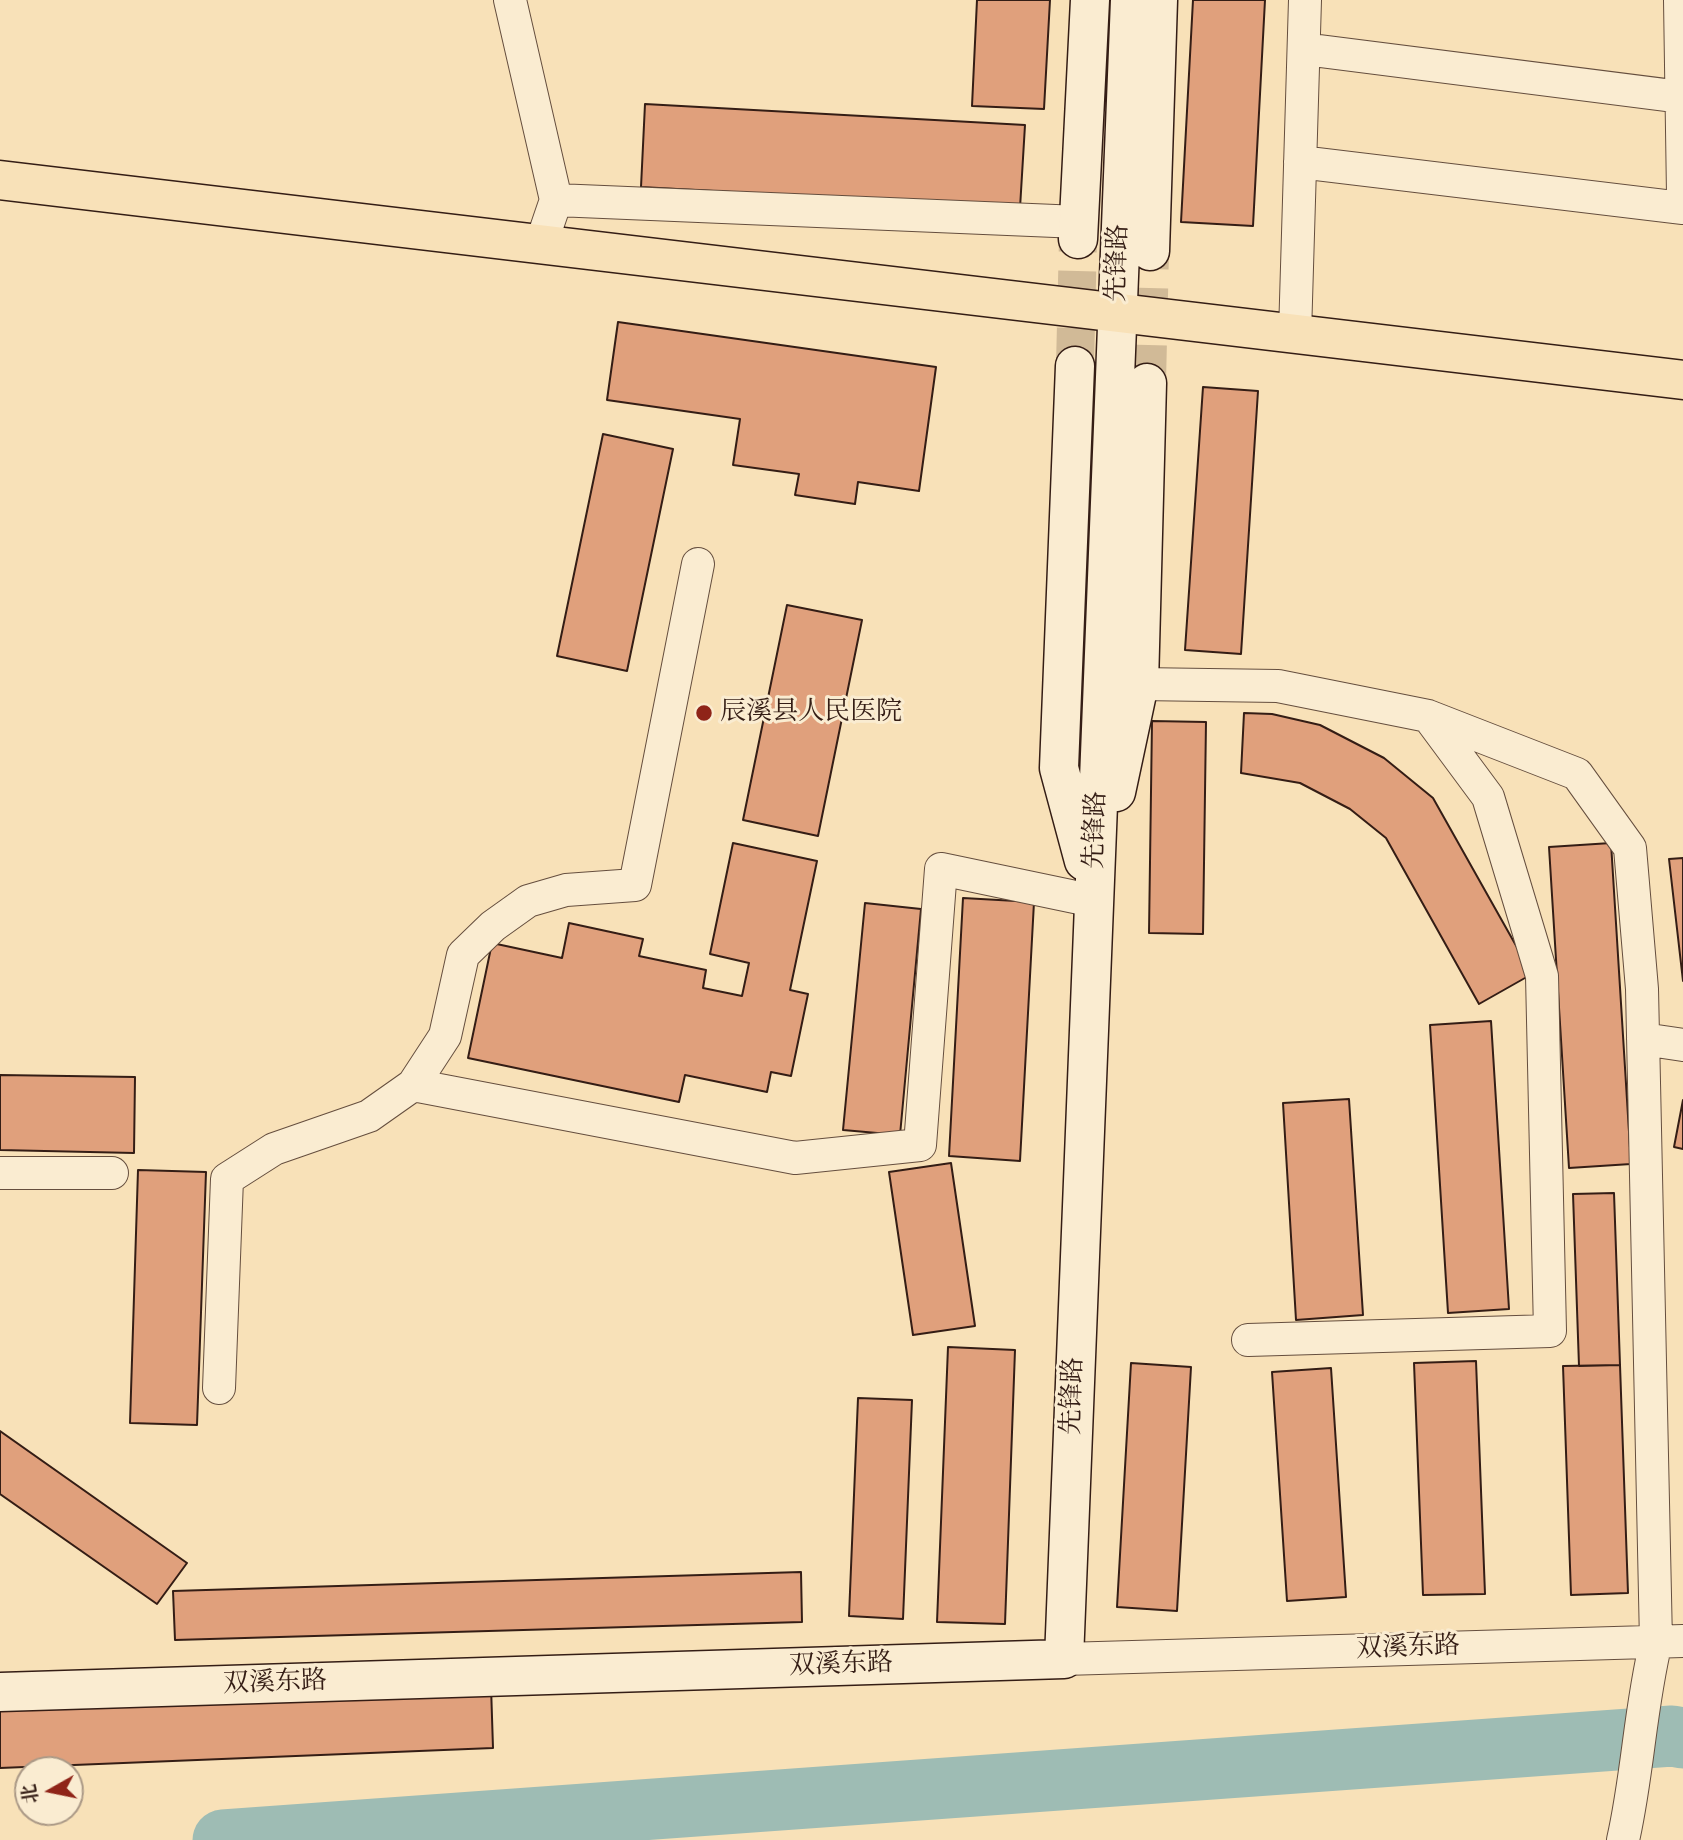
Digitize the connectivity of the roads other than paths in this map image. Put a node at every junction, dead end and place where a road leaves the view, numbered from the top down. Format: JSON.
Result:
{"nodes":[{"id":1,"x":510,"y":0,"type":"edge"},
{"id":2,"x":1090,"y":0,"type":"edge"},
{"id":3,"x":1130,"y":0,"type":"edge"},
{"id":4,"x":1158,"y":0,"type":"edge"},
{"id":5,"x":1305,"y":0,"type":"edge"},
{"id":6,"x":1680,"y":0,"type":"edge"},
{"id":7,"x":1304,"y":49,"type":"junction"},
{"id":8,"x":1681,"y":97,"type":"junction"},
{"id":9,"x":1300,"y":162,"type":"junction"},
{"id":10,"x":0,"y":180,"type":"edge"},
{"id":11,"x":1683,"y":195,"type":"edge"},
{"id":12,"x":556,"y":200,"type":"junction"},
{"id":13,"x":1683,"y":208,"type":"edge"},
{"id":14,"x":1078,"y":230,"type":"joint"},
{"id":15,"x":541,"y":244,"type":"junction"},
{"id":16,"x":1150,"y":251,"type":"tunnel mouth"},
{"id":17,"x":1117,"y":313,"type":"junction"},
{"id":18,"x":1295,"y":334,"type":"junction"},
{"id":19,"x":1075,"y":366,"type":"tunnel mouth"},
{"id":20,"x":1683,"y":380,"type":"edge"},
{"id":21,"x":1147,"y":383,"type":"tunnel mouth"},
{"id":22,"x":698,"y":564,"type":"dead end"},
{"id":23,"x":1139,"y":684,"type":"junction"},
{"id":24,"x":1429,"y":716,"type":"junction"},
{"id":25,"x":1094,"y":901,"type":"junction"},
{"id":26,"x":1643,"y":1038,"type":"junction"},
{"id":27,"x":1683,"y":1045,"type":"edge"},
{"id":28,"x":413,"y":1085,"type":"junction"},
{"id":29,"x":0,"y":1173,"type":"edge"},
{"id":30,"x":112,"y":1173,"type":"dead end"},
{"id":31,"x":1248,"y":1340,"type":"dead end"},
{"id":32,"x":219,"y":1388,"type":"dead end"},
{"id":33,"x":1670,"y":1641,"type":"edge"},
{"id":34,"x":1064,"y":1659,"type":"junction"},
{"id":35,"x":0,"y":1692,"type":"edge"},
{"id":36,"x":1623,"y":1840,"type":"edge"}],
"edges":[{"from":1,"to":12,"type":"street"},
{"from":2,"to":14,"type":"main road"},
{"from":3,"to":17,"type":"main road","name":"先锋路"},
{"from":4,"to":16,"type":"main road"},
{"from":5,"to":7,"type":"street"},
{"from":6,"to":8,"type":"street"},
{"from":7,"to":8,"type":"street"},
{"from":7,"to":9,"type":"street"},
{"from":8,"to":11,"type":"street"},
{"from":9,"to":13,"type":"street"},
{"from":9,"to":18,"type":"street"},
{"from":10,"to":15,"type":"main road"},
{"from":12,"to":14,"type":"street"},
{"from":12,"to":15,"type":"street"},
{"from":15,"to":17,"type":"main road"},
{"from":17,"to":18,"type":"main road"},
{"from":17,"to":25,"type":"main road","name":"先锋路"},
{"from":18,"to":20,"type":"main road"},
{"from":19,"to":25,"type":"main road"},
{"from":21,"to":23,"type":"main road"},
{"from":22,"to":28,"type":"street"},
{"from":23,"to":24,"type":"street"},
{"from":23,"to":25,"type":"main road"},
{"from":24,"to":26,"type":"street"},
{"from":24,"to":31,"type":"street"},
{"from":25,"to":28,"type":"street"},
{"from":25,"to":34,"type":"main road","name":"先锋路"},
{"from":26,"to":27,"type":"street"},
{"from":26,"to":33,"type":"street"},
{"from":28,"to":32,"type":"street"},
{"from":29,"to":30,"type":"street"},
{"from":33,"to":34,"type":"street","name":"双溪东路"},
{"from":33,"to":36,"type":"street"},
{"from":34,"to":35,"type":"main road","name":"双溪东路"}]}
